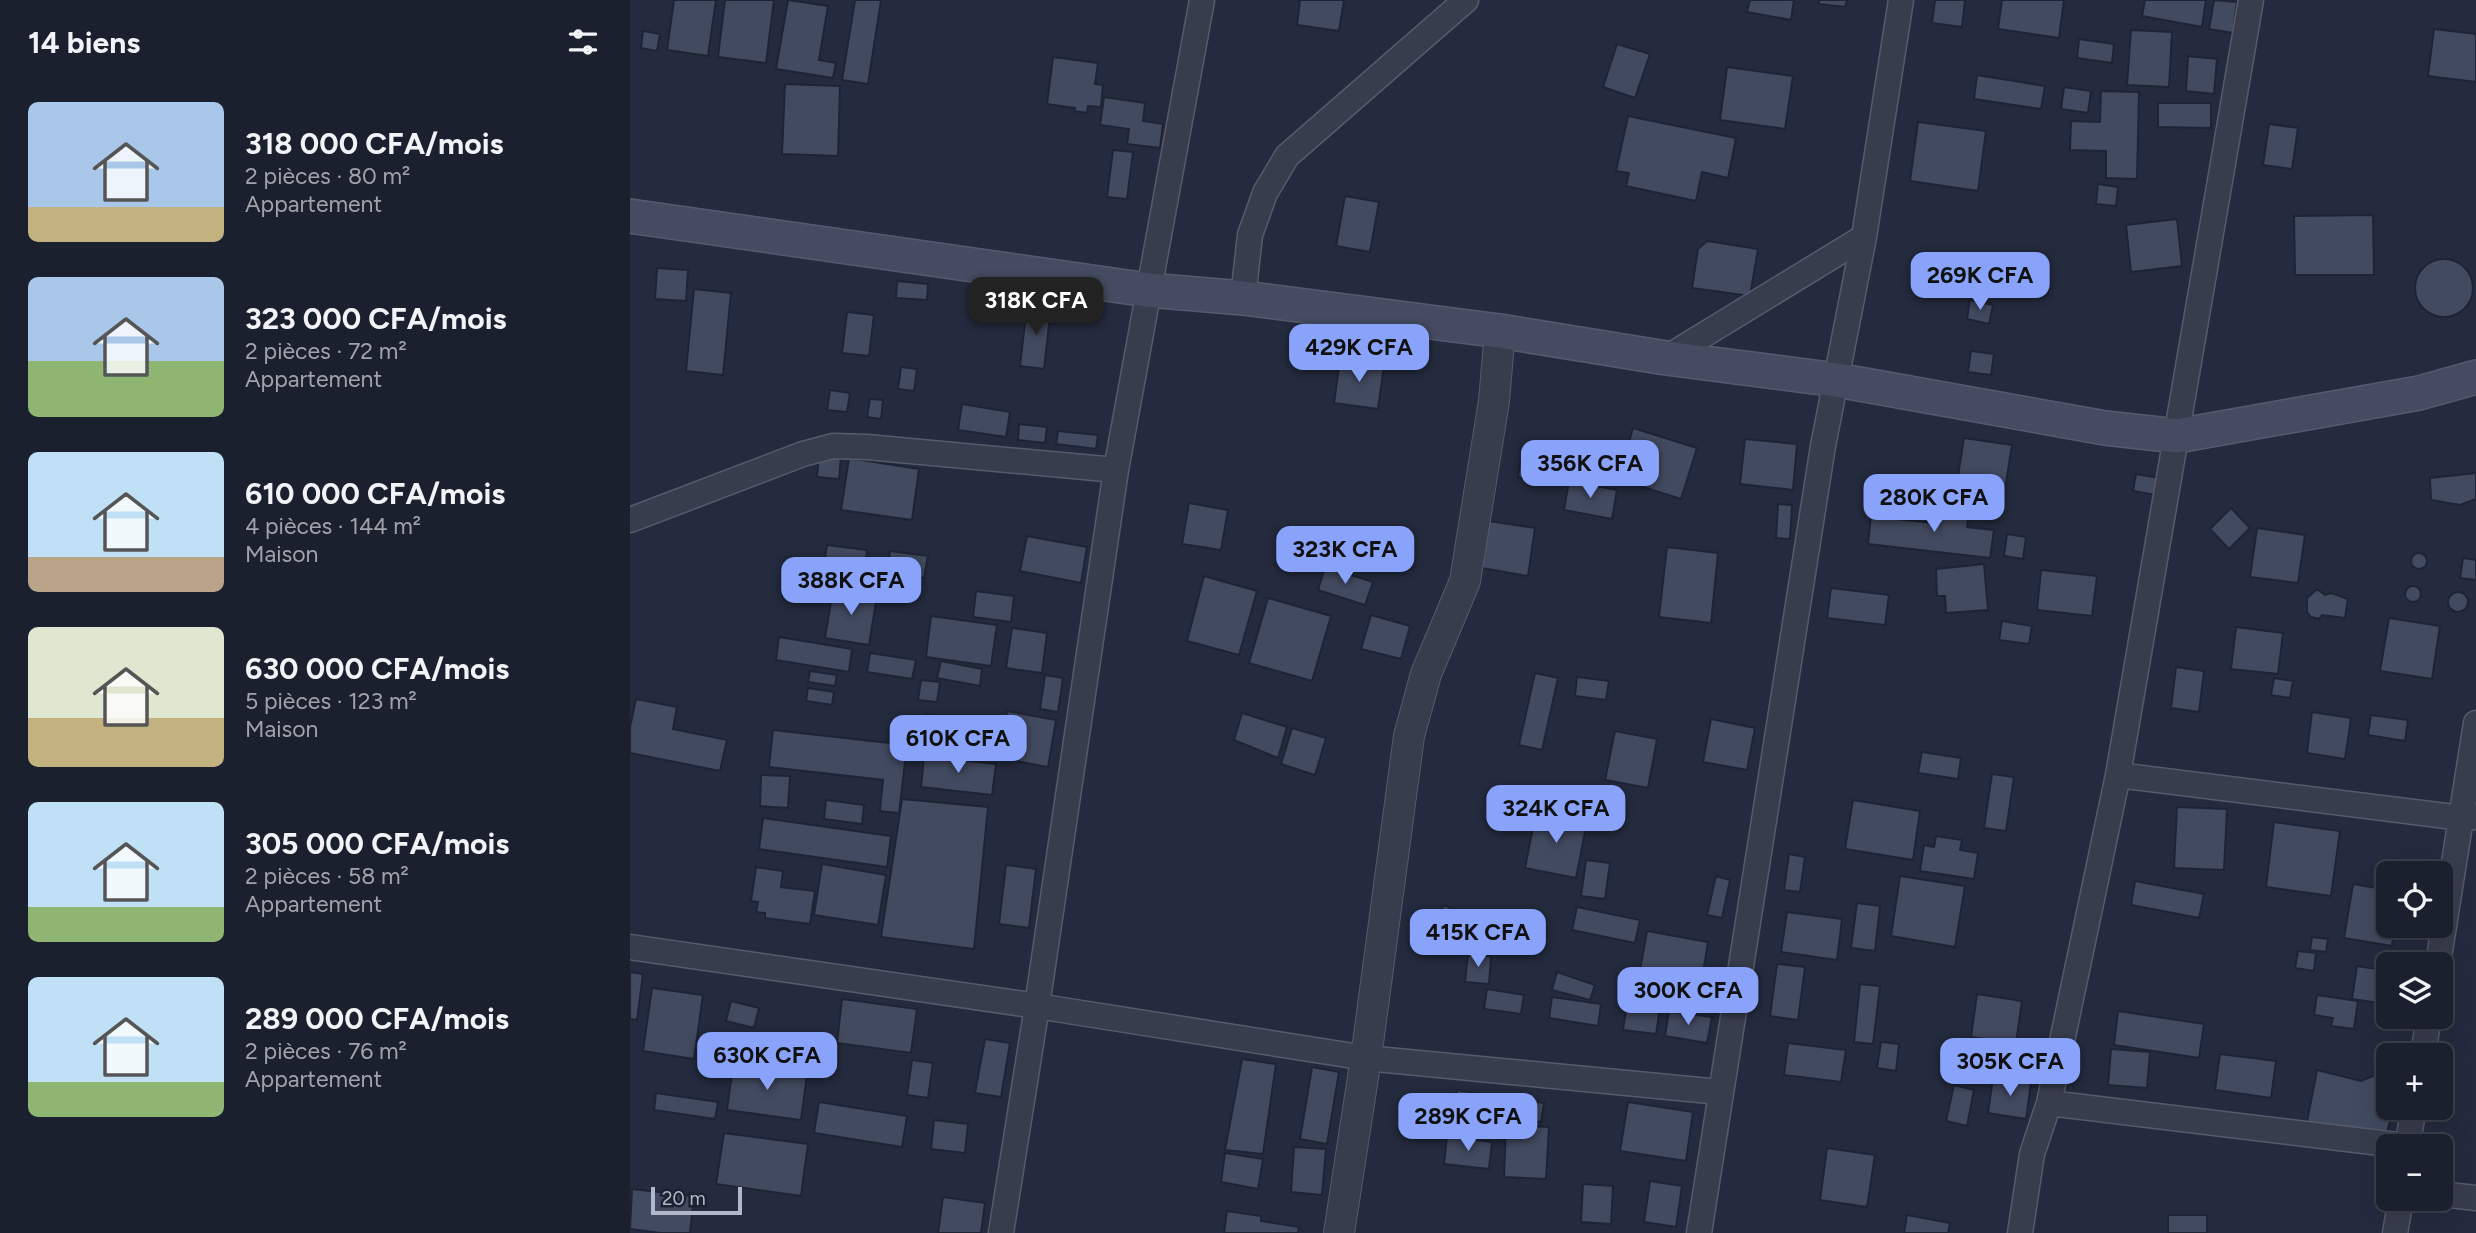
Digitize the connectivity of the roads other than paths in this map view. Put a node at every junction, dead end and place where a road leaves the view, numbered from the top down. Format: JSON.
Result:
{"nodes":[{"id":1,"x":1202,"y":0,"type":"edge"},
{"id":2,"x":1466,"y":0,"type":"edge"},
{"id":3,"x":1900,"y":0,"type":"edge"},
{"id":4,"x":2251,"y":0,"type":"edge"},
{"id":5,"x":631,"y":220,"type":"edge"},
{"id":6,"x":1864,"y":237,"type":"junction"},
{"id":7,"x":1148,"y":290,"type":"junction"},
{"id":8,"x":1244,"y":298,"type":"junction"},
{"id":9,"x":1500,"y":331,"type":"junction"},
{"id":10,"x":1666,"y":358,"type":"junction"},
{"id":11,"x":2476,"y":377,"type":"edge"},
{"id":12,"x":1837,"y":380,"type":"junction"},
{"id":13,"x":2177,"y":436,"type":"junction"},
{"id":14,"x":1116,"y":470,"type":"junction"},
{"id":15,"x":630,"y":520,"type":"edge"},
{"id":16,"x":2476,"y":723,"type":"edge"},
{"id":17,"x":2118,"y":775,"type":"junction"},
{"id":18,"x":2469,"y":817,"type":"edge"},
{"id":19,"x":630,"y":947,"type":"edge"},
{"id":20,"x":2441,"y":952,"type":"edge"},
{"id":21,"x":1038,"y":1006,"type":"junction"},
{"id":22,"x":1366,"y":1058,"type":"junction"},
{"id":23,"x":1720,"y":1092,"type":"junction"},
{"id":24,"x":2049,"y":1103,"type":"junction"},
{"id":25,"x":2376,"y":1142,"type":"edge"},
{"id":26,"x":2453,"y":1195,"type":"edge"},
{"id":27,"x":2476,"y":1198,"type":"edge"},
{"id":28,"x":2399,"y":1211,"type":"edge"},
{"id":29,"x":1000,"y":1233,"type":"edge"},
{"id":30,"x":1339,"y":1233,"type":"edge"},
{"id":31,"x":1699,"y":1233,"type":"edge"},
{"id":32,"x":2020,"y":1233,"type":"edge"},
{"id":33,"x":2395,"y":1233,"type":"edge"}],
"edges":[{"from":1,"to":7,"type":"street"},
{"from":2,"to":8,"type":"street"},
{"from":3,"to":6,"type":"street"},
{"from":4,"to":13,"type":"street"},
{"from":5,"to":7,"type":"main road"},
{"from":6,"to":10,"type":"street"},
{"from":6,"to":12,"type":"street"},
{"from":7,"to":8,"type":"main road"},
{"from":7,"to":14,"type":"street"},
{"from":8,"to":9,"type":"main road"},
{"from":9,"to":10,"type":"main road"},
{"from":9,"to":22,"type":"street"},
{"from":10,"to":12,"type":"main road"},
{"from":11,"to":13,"type":"main road"},
{"from":12,"to":13,"type":"main road"},
{"from":12,"to":23,"type":"street"},
{"from":13,"to":17,"type":"street"},
{"from":14,"to":15,"type":"street"},
{"from":14,"to":21,"type":"street"},
{"from":16,"to":18,"type":"street"},
{"from":17,"to":18,"type":"street"},
{"from":17,"to":24,"type":"street"},
{"from":18,"to":20,"type":"street"},
{"from":19,"to":21,"type":"street"},
{"from":21,"to":22,"type":"street"},
{"from":21,"to":29,"type":"street"},
{"from":22,"to":23,"type":"street"},
{"from":22,"to":30,"type":"street"},
{"from":23,"to":31,"type":"street"},
{"from":24,"to":25,"type":"street"},
{"from":24,"to":32,"type":"street"},
{"from":26,"to":27,"type":"street"},
{"from":28,"to":33,"type":"street"}]}
